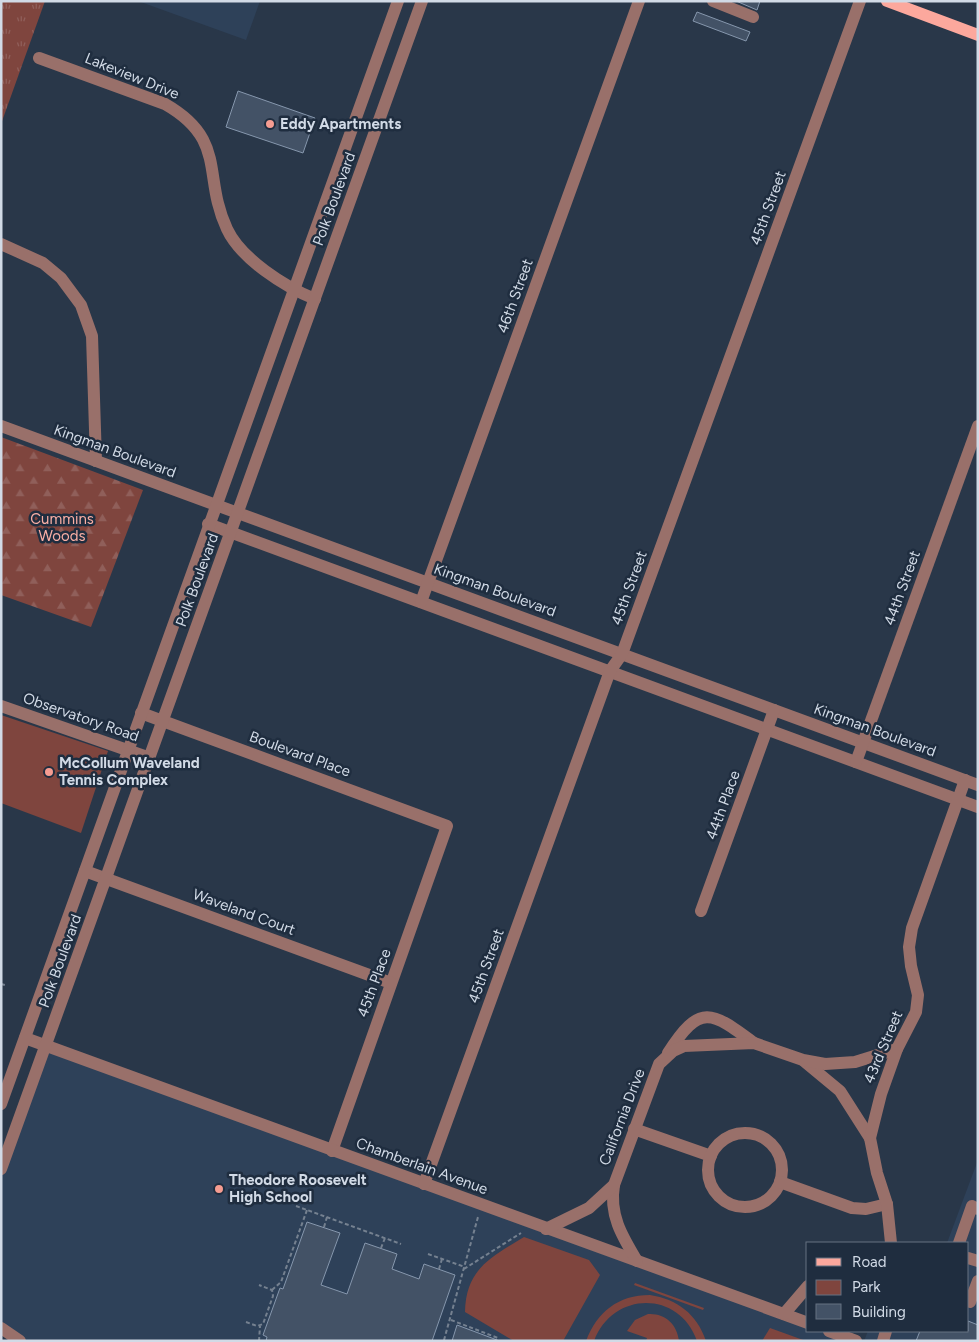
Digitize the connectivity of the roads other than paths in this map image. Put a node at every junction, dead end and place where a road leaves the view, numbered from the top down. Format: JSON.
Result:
{"nodes":[{"id":1,"x":422,"y":1,"type":"edge"},
{"id":2,"x":639,"y":1,"type":"edge"},
{"id":3,"x":713,"y":1,"type":"edge"},
{"id":4,"x":860,"y":1,"type":"edge"},
{"id":5,"x":887,"y":1,"type":"edge"},
{"id":6,"x":398,"y":4,"type":"edge"},
{"id":7,"x":418,"y":14,"type":"junction"},
{"id":8,"x":753,"y":17,"type":"dead end"},
{"id":9,"x":978,"y":35,"type":"edge"},
{"id":10,"x":39,"y":58,"type":"dead end"},
{"id":11,"x":349,"y":138,"type":"junction"},
{"id":12,"x":370,"y":146,"type":"junction"},
{"id":13,"x":1,"y":244,"type":"edge"},
{"id":14,"x":293,"y":290,"type":"junction"},
{"id":15,"x":315,"y":299,"type":"junction"},
{"id":16,"x":1,"y":426,"type":"edge"},
{"id":17,"x":978,"y":426,"type":"edge"},
{"id":18,"x":96,"y":461,"type":"junction"},
{"id":19,"x":215,"y":505,"type":"junction"},
{"id":20,"x":238,"y":513,"type":"junction"},
{"id":21,"x":208,"y":524,"type":"junction"},
{"id":22,"x":231,"y":532,"type":"junction"},
{"id":23,"x":428,"y":583,"type":"junction"},
{"id":24,"x":421,"y":602,"type":"junction"},
{"id":25,"x":622,"y":654,"type":"junction"},
{"id":26,"x":610,"y":672,"type":"junction"},
{"id":27,"x":1,"y":706,"type":"edge"},
{"id":28,"x":774,"y":710,"type":"junction"},
{"id":29,"x":141,"y":713,"type":"junction"},
{"id":30,"x":163,"y":721,"type":"junction"},
{"id":31,"x":767,"y":729,"type":"junction"},
{"id":32,"x":863,"y":743,"type":"junction"},
{"id":33,"x":128,"y":750,"type":"junction"},
{"id":34,"x":150,"y":758,"type":"junction"},
{"id":35,"x":856,"y":762,"type":"junction"},
{"id":36,"x":965,"y":780,"type":"junction"},
{"id":37,"x":978,"y":785,"type":"edge"},
{"id":38,"x":958,"y":799,"type":"junction"},
{"id":39,"x":978,"y":807,"type":"edge"},
{"id":40,"x":447,"y":826,"type":"joint"},
{"id":41,"x":85,"y":871,"type":"junction"},
{"id":42,"x":107,"y":879,"type":"junction"},
{"id":43,"x":702,"y":911,"type":"dead end"},
{"id":44,"x":391,"y":983,"type":"junction"},
{"id":45,"x":25,"y":1038,"type":"junction"},
{"id":46,"x":754,"y":1043,"type":"junction"},
{"id":47,"x":47,"y":1046,"type":"junction"},
{"id":48,"x":898,"y":1049,"type":"junction"},
{"id":49,"x":665,"y":1057,"type":"junction"},
{"id":50,"x":803,"y":1060,"type":"junction"},
{"id":51,"x":1,"y":1104,"type":"edge"},
{"id":52,"x":634,"y":1129,"type":"junction"},
{"id":53,"x":870,"y":1138,"type":"junction"},
{"id":54,"x":332,"y":1150,"type":"junction"},
{"id":55,"x":710,"y":1156,"type":"junction"},
{"id":56,"x":1,"y":1169,"type":"edge"},
{"id":57,"x":780,"y":1182,"type":"junction"},
{"id":58,"x":424,"y":1184,"type":"junction"},
{"id":59,"x":614,"y":1185,"type":"junction"},
{"id":60,"x":887,"y":1204,"type":"junction"},
{"id":61,"x":978,"y":1209,"type":"edge"},
{"id":62,"x":546,"y":1229,"type":"junction"},
{"id":63,"x":891,"y":1242,"type":"edge"},
{"id":64,"x":959,"y":1242,"type":"edge"},
{"id":65,"x":637,"y":1261,"type":"junction"},
{"id":66,"x":978,"y":1281,"type":"edge"},
{"id":67,"x":806,"y":1288,"type":"edge"},
{"id":68,"x":972,"y":1302,"type":"edge"},
{"id":69,"x":784,"y":1314,"type":"junction"},
{"id":70,"x":806,"y":1322,"type":"edge"},
{"id":71,"x":1,"y":1328,"type":"edge"},
{"id":72,"x":832,"y":1332,"type":"edge"},
{"id":73,"x":20,"y":1341,"type":"edge"},
{"id":74,"x":856,"y":1341,"type":"edge"}],
"edges":[{"from":1,"to":7,"type":"street","name":"Polk Boulevard"},
{"from":2,"to":23,"type":"street","name":"46th Street"},
{"from":3,"to":8,"type":"street"},
{"from":4,"to":25,"type":"street","name":"45th Street"},
{"from":5,"to":9,"type":"main road"},
{"from":6,"to":7,"type":"street"},
{"from":6,"to":11,"type":"street","name":"Polk Boulevard"},
{"from":7,"to":12,"type":"street","name":"Polk Boulevard"},
{"from":10,"to":14,"type":"street","name":"Lakeview Drive"},
{"from":11,"to":12,"type":"street"},
{"from":11,"to":14,"type":"street","name":"Polk Boulevard"},
{"from":12,"to":15,"type":"street","name":"Polk Boulevard"},
{"from":13,"to":18,"type":"street"},
{"from":14,"to":15,"type":"street","name":"Lakeview Drive"},
{"from":14,"to":19,"type":"street","name":"Polk Boulevard"},
{"from":15,"to":20,"type":"street","name":"Polk Boulevard"},
{"from":16,"to":18,"type":"street","name":"Kingman Boulevard"},
{"from":17,"to":32,"type":"street","name":"44th Street"},
{"from":18,"to":19,"type":"street","name":"Kingman Boulevard"},
{"from":19,"to":20,"type":"street","name":"Kingman Boulevard"},
{"from":19,"to":21,"type":"street","name":"Polk Boulevard"},
{"from":20,"to":22,"type":"street","name":"Polk Boulevard"},
{"from":20,"to":23,"type":"street","name":"Kingman Boulevard"},
{"from":21,"to":22,"type":"street"},
{"from":21,"to":29,"type":"street","name":"Polk Boulevard"},
{"from":22,"to":24,"type":"street"},
{"from":22,"to":30,"type":"street","name":"Polk Boulevard"},
{"from":23,"to":24,"type":"street","name":"46th Street"},
{"from":23,"to":25,"type":"street","name":"Kingman Boulevard"},
{"from":24,"to":26,"type":"street"},
{"from":25,"to":26,"type":"street","name":"45th Street"},
{"from":25,"to":28,"type":"street","name":"Kingman Boulevard"},
{"from":26,"to":31,"type":"street"},
{"from":26,"to":58,"type":"street","name":"45th Street"},
{"from":27,"to":33,"type":"street","name":"Observatory Road"},
{"from":28,"to":31,"type":"street","name":"44th Place"},
{"from":28,"to":32,"type":"street","name":"Kingman Boulevard"},
{"from":29,"to":30,"type":"street","name":"Boulevard Place"},
{"from":29,"to":33,"type":"street","name":"Polk Boulevard"},
{"from":30,"to":34,"type":"street","name":"Polk Boulevard"},
{"from":30,"to":40,"type":"street","name":"Boulevard Place"},
{"from":31,"to":35,"type":"street"},
{"from":31,"to":43,"type":"street","name":"44th Place"},
{"from":32,"to":35,"type":"street","name":"44th Street"},
{"from":32,"to":36,"type":"street","name":"Kingman Boulevard"},
{"from":33,"to":34,"type":"street","name":"Observatory Road"},
{"from":33,"to":41,"type":"street","name":"Polk Boulevard"},
{"from":34,"to":42,"type":"street","name":"Polk Boulevard"},
{"from":35,"to":38,"type":"street"},
{"from":36,"to":37,"type":"street","name":"Kingman Boulevard"},
{"from":36,"to":38,"type":"street","name":"43rd Street"},
{"from":38,"to":39,"type":"street"},
{"from":38,"to":48,"type":"street","name":"43rd Street"},
{"from":40,"to":44,"type":"street","name":"45th Place"},
{"from":41,"to":42,"type":"street","name":"Waveland Court"},
{"from":41,"to":45,"type":"street","name":"Polk Boulevard"},
{"from":42,"to":44,"type":"street","name":"Waveland Court"},
{"from":42,"to":47,"type":"street","name":"Polk Boulevard"},
{"from":44,"to":54,"type":"street","name":"45th Place"},
{"from":45,"to":47,"type":"street","name":"Chamberlain Avenue"},
{"from":45,"to":51,"type":"street","name":"Polk Boulevard"},
{"from":46,"to":49,"type":"street"},
{"from":46,"to":49,"type":"street","name":"California Drive"},
{"from":46,"to":50,"type":"street"},
{"from":47,"to":54,"type":"street","name":"Chamberlain Avenue"},
{"from":47,"to":56,"type":"street","name":"Polk Boulevard"},
{"from":48,"to":50,"type":"street"},
{"from":48,"to":53,"type":"street","name":"43rd Street"},
{"from":49,"to":52,"type":"street","name":"California Drive"},
{"from":50,"to":53,"type":"street"},
{"from":52,"to":55,"type":"street"},
{"from":52,"to":59,"type":"street","name":"California Drive"},
{"from":53,"to":60,"type":"street","name":"43rd Street"},
{"from":54,"to":58,"type":"street","name":"Chamberlain Avenue"},
{"from":55,"to":57,"type":"street"},
{"from":55,"to":57,"type":"street"},
{"from":57,"to":60,"type":"street"},
{"from":58,"to":62,"type":"street","name":"Chamberlain Avenue"},
{"from":59,"to":62,"type":"street","name":"California Drive"},
{"from":59,"to":65,"type":"street","name":"California Drive"},
{"from":60,"to":63,"type":"street","name":"43rd Street"},
{"from":61,"to":64,"type":"street"},
{"from":62,"to":65,"type":"street","name":"Chamberlain Avenue"},
{"from":65,"to":69,"type":"street","name":"Chamberlain Avenue"},
{"from":66,"to":68,"type":"street"},
{"from":67,"to":69,"type":"street"},
{"from":69,"to":70,"type":"street","name":"Chamberlain Avenue"},
{"from":71,"to":73,"type":"street"},
{"from":72,"to":74,"type":"street"}]}
